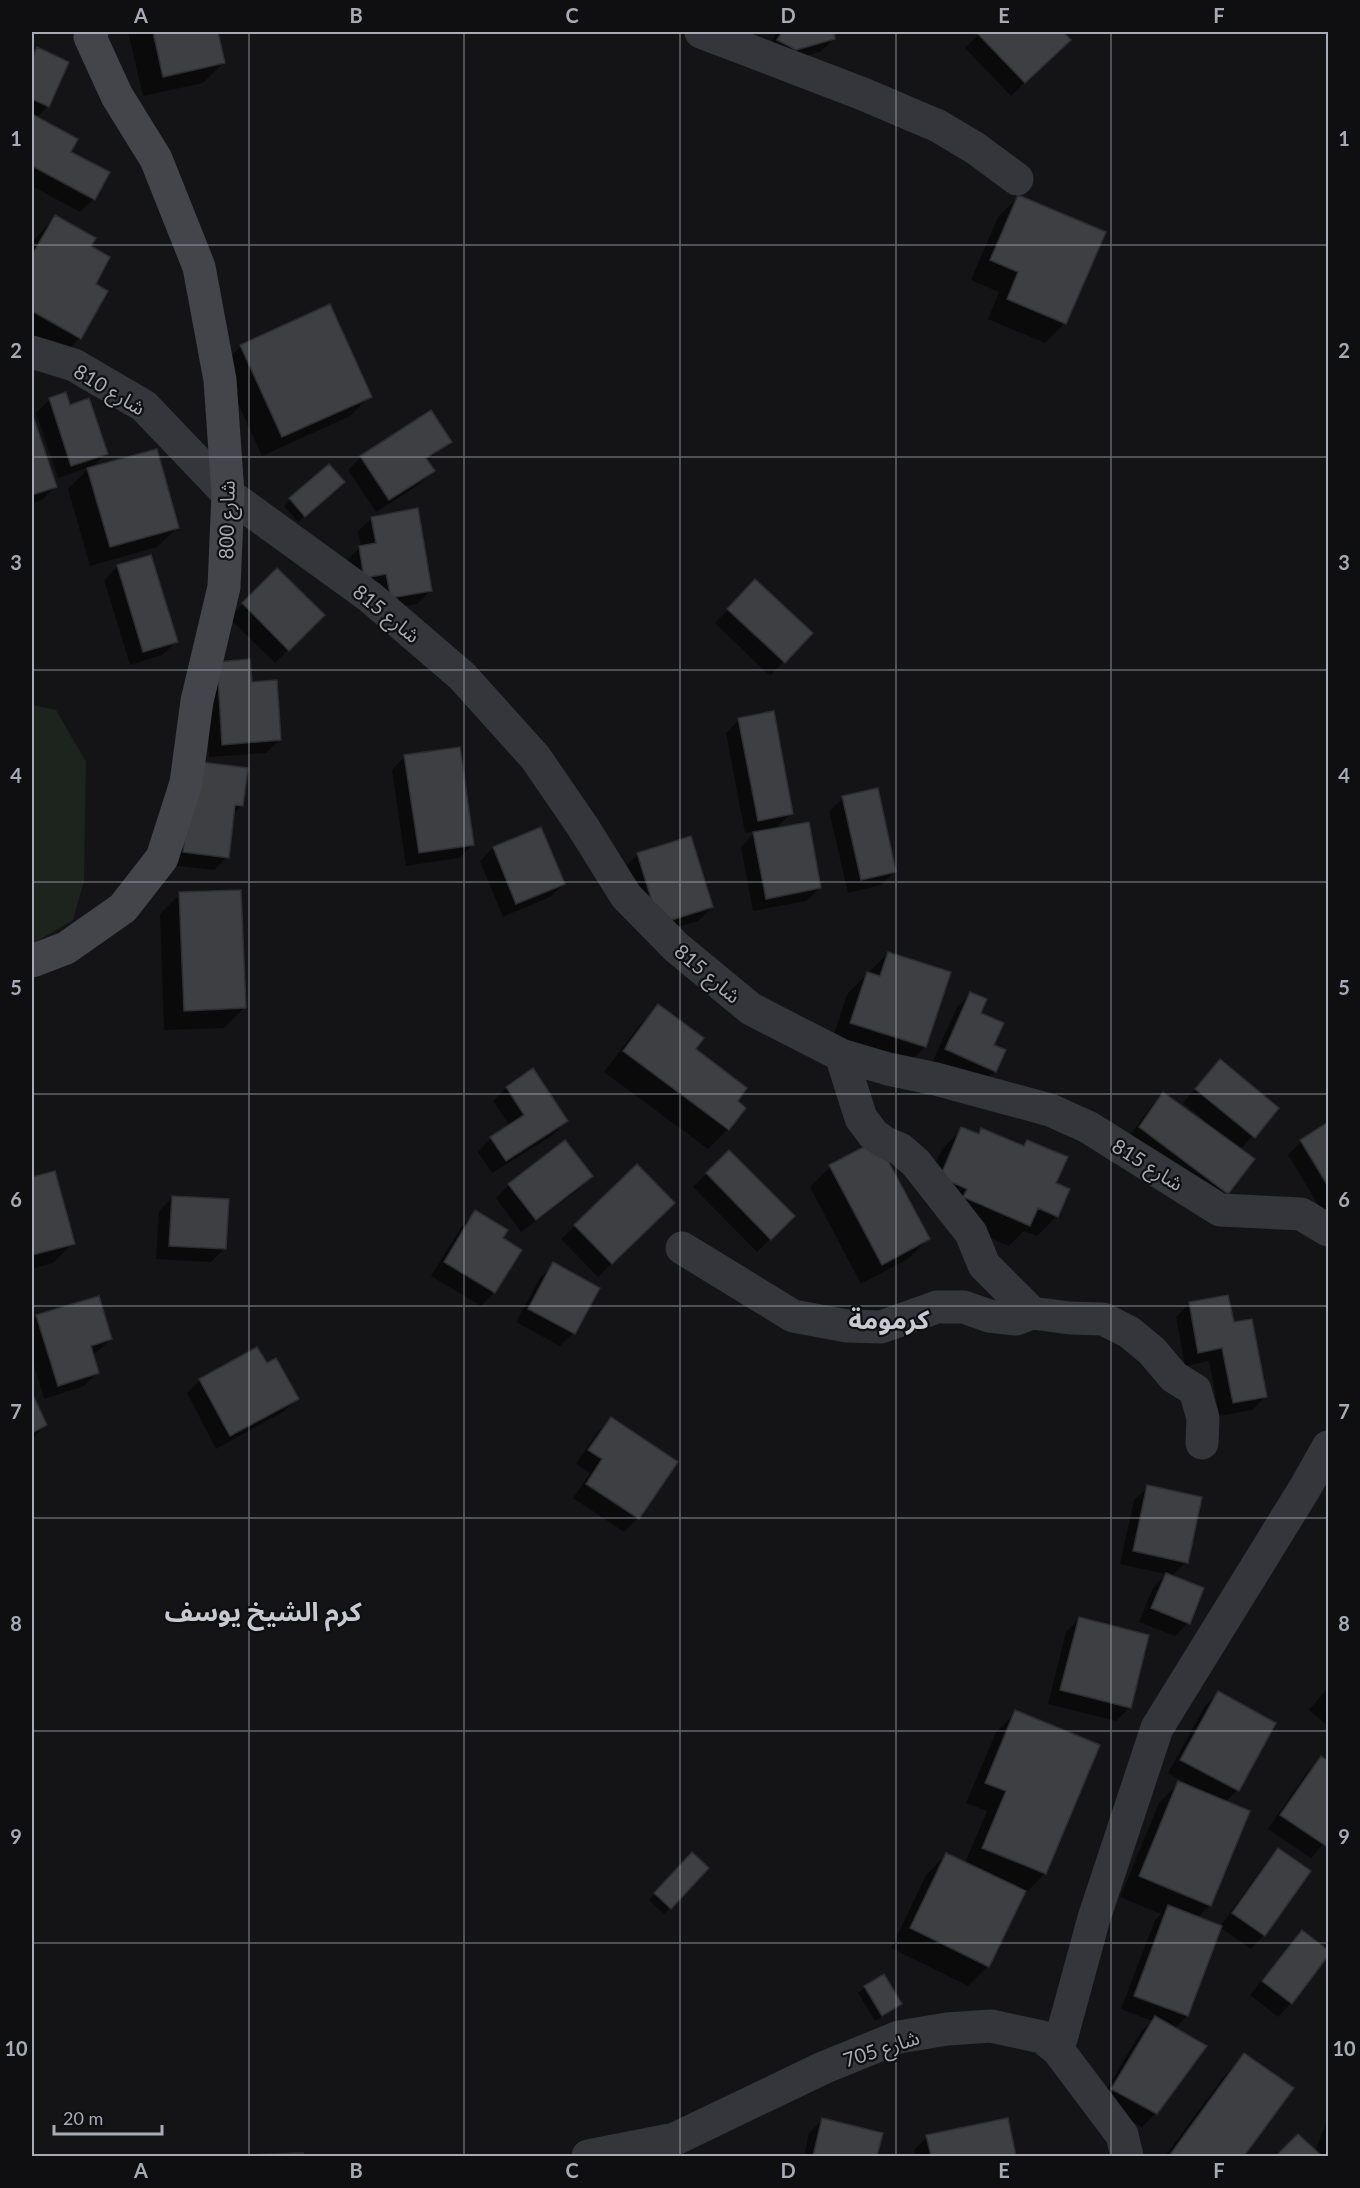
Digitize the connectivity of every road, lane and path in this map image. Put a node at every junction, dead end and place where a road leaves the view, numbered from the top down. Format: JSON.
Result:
{"nodes":[{"id":1,"x":701,"y":32,"type":"edge"},
{"id":2,"x":86,"y":33,"type":"edge"},
{"id":3,"x":1017,"y":178,"type":"dead end"},
{"id":4,"x":32,"y":352,"type":"edge"},
{"id":5,"x":228,"y":494,"type":"junction"},
{"id":6,"x":32,"y":961,"type":"edge"},
{"id":7,"x":841,"y":1055,"type":"junction"},
{"id":8,"x":1329,"y":1230,"type":"edge"},
{"id":9,"x":681,"y":1248,"type":"dead end"},
{"id":10,"x":1032,"y":1313,"type":"junction"},
{"id":11,"x":1202,"y":1443,"type":"dead end"},
{"id":12,"x":1329,"y":1447,"type":"edge"},
{"id":13,"x":1058,"y":2050,"type":"junction"},
{"id":14,"x":588,"y":2157,"type":"edge"},
{"id":15,"x":1127,"y":2157,"type":"edge"}],
"edges":[{"from":1,"to":3,"type":"street"},
{"from":2,"to":5,"type":"main road","name":"شارع 800"},
{"from":4,"to":5,"type":"street","name":"شارع 810"},
{"from":5,"to":6,"type":"main road","name":"شارع 800"},
{"from":5,"to":7,"type":"street","name":"شارع 815"},
{"from":7,"to":8,"type":"street","name":"شارع 815"},
{"from":7,"to":10,"type":"street"},
{"from":9,"to":10,"type":"street"},
{"from":10,"to":11,"type":"street"},
{"from":12,"to":13,"type":"street"},
{"from":13,"to":14,"type":"street","name":"شارع 705"},
{"from":13,"to":15,"type":"street","name":"شارع 705"}]}
